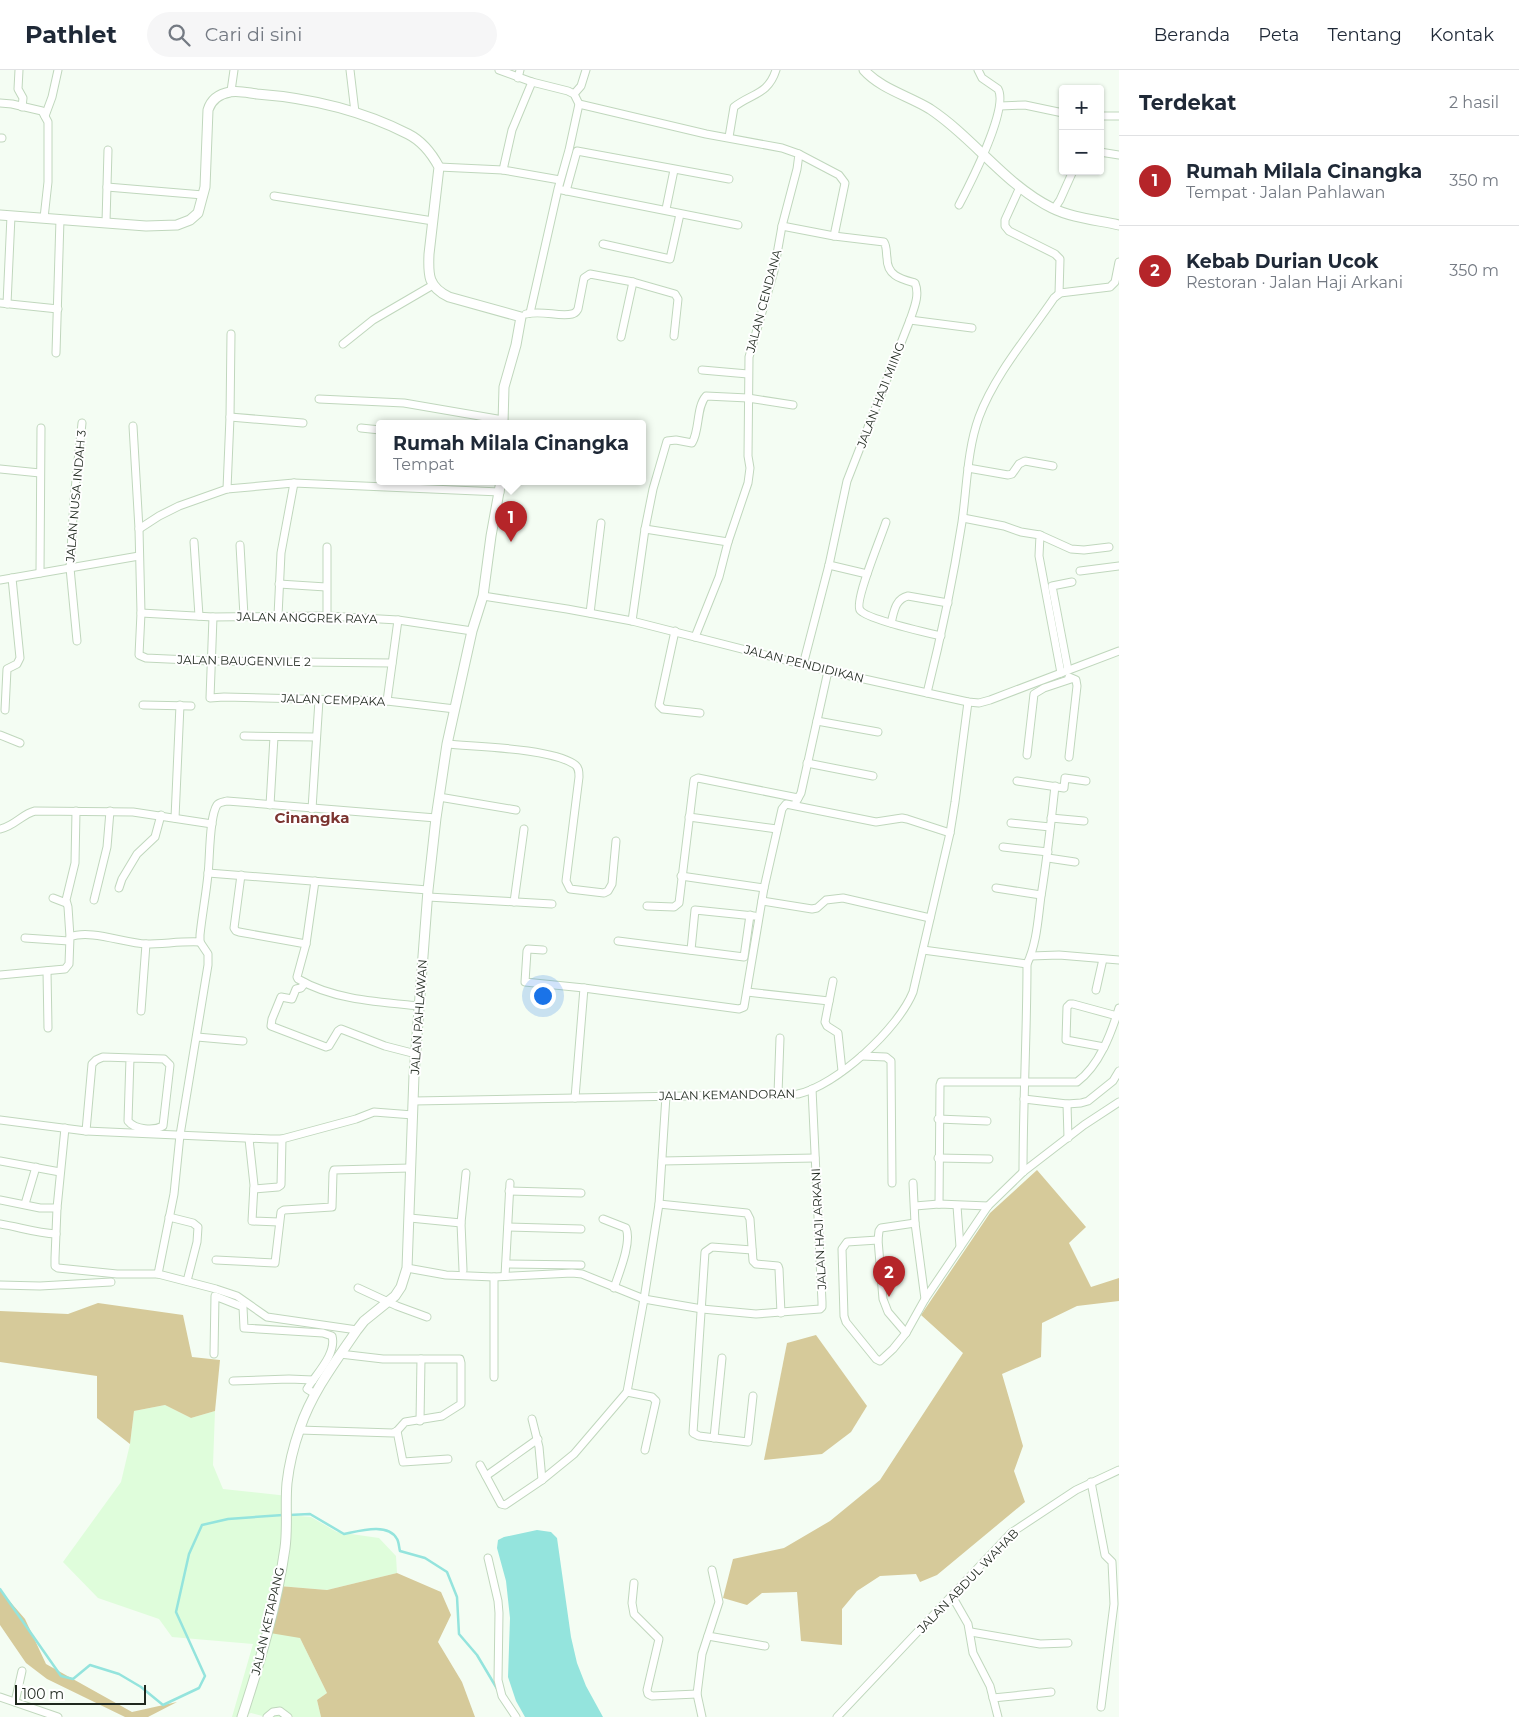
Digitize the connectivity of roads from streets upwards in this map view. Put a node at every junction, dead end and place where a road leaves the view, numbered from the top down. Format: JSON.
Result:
{"nodes":[{"id":1,"x":19,"y":70,"type":"edge"},
{"id":2,"x":58,"y":70,"type":"edge"},
{"id":3,"x":234,"y":70,"type":"edge"},
{"id":4,"x":350,"y":70,"type":"edge"},
{"id":5,"x":499,"y":70,"type":"edge"},
{"id":6,"x":586,"y":70,"type":"edge"},
{"id":7,"x":776,"y":70,"type":"edge"},
{"id":8,"x":864,"y":70,"type":"edge"},
{"id":9,"x":978,"y":70,"type":"edge"},
{"id":10,"x":519,"y":74,"type":"edge"},
{"id":11,"x":532,"y":82,"type":"junction"},
{"id":12,"x":231,"y":91,"type":"junction"},
{"id":13,"x":574,"y":94,"type":"junction"},
{"id":14,"x":0,"y":103,"type":"edge"},
{"id":15,"x":579,"y":104,"type":"junction"},
{"id":16,"x":1000,"y":106,"type":"junction"},
{"id":17,"x":22,"y":107,"type":"junction"},
{"id":18,"x":355,"y":112,"type":"junction"},
{"id":19,"x":1059,"y":112,"type":"edge"},
{"id":20,"x":46,"y":116,"type":"junction"},
{"id":21,"x":1104,"y":116,"type":"edge"},
{"id":22,"x":1119,"y":116,"type":"edge"},
{"id":23,"x":729,"y":138,"type":"junction"},
{"id":24,"x":108,"y":150,"type":"dead end"},
{"id":25,"x":1104,"y":153,"type":"edge"},
{"id":26,"x":799,"y":154,"type":"junction"},
{"id":27,"x":984,"y":154,"type":"junction"},
{"id":28,"x":1119,"y":155,"type":"edge"},
{"id":29,"x":440,"y":167,"type":"junction"},
{"id":30,"x":503,"y":170,"type":"junction"},
{"id":31,"x":674,"y":170,"type":"junction"},
{"id":32,"x":1071,"y":175,"type":"edge"},
{"id":33,"x":729,"y":179,"type":"dead end"},
{"id":34,"x":560,"y":180,"type":"junction"},
{"id":35,"x":107,"y":187,"type":"junction"},
{"id":36,"x":1020,"y":188,"type":"junction"},
{"id":37,"x":562,"y":190,"type":"junction"},
{"id":38,"x":203,"y":195,"type":"junction"},
{"id":39,"x":274,"y":196,"type":"dead end"},
{"id":40,"x":960,"y":204,"type":"dead end"},
{"id":41,"x":1054,"y":209,"type":"junction"},
{"id":42,"x":666,"y":210,"type":"junction"},
{"id":43,"x":680,"y":214,"type":"junction"},
{"id":44,"x":0,"y":215,"type":"edge"},
{"id":45,"x":11,"y":216,"type":"junction"},
{"id":46,"x":44,"y":218,"type":"junction"},
{"id":47,"x":60,"y":219,"type":"junction"},
{"id":48,"x":433,"y":221,"type":"junction"},
{"id":49,"x":106,"y":222,"type":"junction"},
{"id":50,"x":738,"y":224,"type":"dead end"},
{"id":51,"x":1119,"y":225,"type":"edge"},
{"id":52,"x":782,"y":226,"type":"junction"},
{"id":53,"x":834,"y":236,"type":"junction"},
{"id":54,"x":603,"y":244,"type":"dead end"},
{"id":55,"x":1119,"y":262,"type":"edge"},
{"id":56,"x":633,"y":282,"type":"junction"},
{"id":57,"x":433,"y":285,"type":"junction"},
{"id":58,"x":1059,"y":294,"type":"junction"},
{"id":59,"x":3,"y":303,"type":"edge"},
{"id":60,"x":58,"y":309,"type":"junction"},
{"id":61,"x":530,"y":313,"type":"junction"},
{"id":62,"x":521,"y":317,"type":"junction"},
{"id":63,"x":910,"y":320,"type":"junction"},
{"id":64,"x":972,"y":328,"type":"dead end"},
{"id":65,"x":231,"y":334,"type":"dead end"},
{"id":66,"x":674,"y":336,"type":"dead end"},
{"id":67,"x":621,"y":337,"type":"dead end"},
{"id":68,"x":343,"y":344,"type":"dead end"},
{"id":69,"x":56,"y":353,"type":"dead end"},
{"id":70,"x":702,"y":370,"type":"dead end"},
{"id":71,"x":748,"y":374,"type":"junction"},
{"id":72,"x":748,"y":398,"type":"junction"},
{"id":73,"x":319,"y":399,"type":"dead end"},
{"id":74,"x":793,"y":405,"type":"dead end"},
{"id":75,"x":230,"y":417,"type":"junction"},
{"id":76,"x":493,"y":420,"type":"edge"},
{"id":77,"x":503,"y":420,"type":"edge"},
{"id":78,"x":82,"y":423,"type":"dead end"},
{"id":79,"x":303,"y":423,"type":"dead end"},
{"id":80,"x":132,"y":426,"type":"dead end"},
{"id":81,"x":41,"y":428,"type":"dead end"},
{"id":82,"x":361,"y":428,"type":"dead end"},
{"id":83,"x":376,"y":430,"type":"edge"},
{"id":84,"x":1054,"y":466,"type":"dead end"},
{"id":85,"x":968,"y":468,"type":"junction"},
{"id":86,"x":0,"y":469,"type":"edge"},
{"id":87,"x":40,"y":473,"type":"junction"},
{"id":88,"x":294,"y":484,"type":"junction"},
{"id":89,"x":376,"y":484,"type":"edge"},
{"id":90,"x":398,"y":485,"type":"edge"},
{"id":91,"x":501,"y":485,"type":"edge"},
{"id":92,"x":227,"y":489,"type":"junction"},
{"id":93,"x":500,"y":492,"type":"junction"},
{"id":94,"x":963,"y":518,"type":"junction"},
{"id":95,"x":886,"y":522,"type":"dead end"},
{"id":96,"x":601,"y":523,"type":"dead end"},
{"id":97,"x":139,"y":529,"type":"junction"},
{"id":98,"x":645,"y":529,"type":"junction"},
{"id":99,"x":1040,"y":535,"type":"junction"},
{"id":100,"x":194,"y":542,"type":"dead end"},
{"id":101,"x":728,"y":542,"type":"junction"},
{"id":102,"x":240,"y":546,"type":"dead end"},
{"id":103,"x":327,"y":547,"type":"dead end"},
{"id":104,"x":1109,"y":547,"type":"dead end"},
{"id":105,"x":139,"y":556,"type":"junction"},
{"id":106,"x":829,"y":565,"type":"junction"},
{"id":107,"x":1119,"y":566,"type":"edge"},
{"id":108,"x":70,"y":568,"type":"junction"},
{"id":109,"x":1080,"y":570,"type":"dead end"},
{"id":110,"x":40,"y":573,"type":"junction"},
{"id":111,"x":867,"y":574,"type":"junction"},
{"id":112,"x":12,"y":578,"type":"junction"},
{"id":113,"x":0,"y":580,"type":"edge"},
{"id":114,"x":1072,"y":582,"type":"dead end"},
{"id":115,"x":280,"y":584,"type":"junction"},
{"id":116,"x":326,"y":587,"type":"junction"},
{"id":117,"x":483,"y":596,"type":"junction"},
{"id":118,"x":948,"y":603,"type":"junction"},
{"id":119,"x":141,"y":613,"type":"junction"},
{"id":120,"x":590,"y":613,"type":"junction"},
{"id":121,"x":200,"y":616,"type":"junction"},
{"id":122,"x":244,"y":616,"type":"junction"},
{"id":123,"x":278,"y":616,"type":"junction"},
{"id":124,"x":327,"y":616,"type":"junction"},
{"id":125,"x":213,"y":617,"type":"junction"},
{"id":126,"x":398,"y":620,"type":"junction"},
{"id":127,"x":632,"y":621,"type":"junction"},
{"id":128,"x":891,"y":623,"type":"junction"},
{"id":129,"x":472,"y":631,"type":"junction"},
{"id":130,"x":675,"y":631,"type":"junction"},
{"id":131,"x":941,"y":636,"type":"junction"},
{"id":132,"x":695,"y":637,"type":"junction"},
{"id":133,"x":77,"y":641,"type":"dead end"},
{"id":134,"x":1119,"y":651,"type":"edge"},
{"id":135,"x":211,"y":661,"type":"junction"},
{"id":136,"x":392,"y":663,"type":"junction"},
{"id":137,"x":803,"y":665,"type":"junction"},
{"id":138,"x":828,"y":671,"type":"junction"},
{"id":139,"x":1064,"y":672,"type":"junction"},
{"id":140,"x":1071,"y":679,"type":"junction"},
{"id":141,"x":927,"y":693,"type":"junction"},
{"id":142,"x":319,"y":700,"type":"junction"},
{"id":143,"x":387,"y":701,"type":"junction"},
{"id":144,"x":968,"y":702,"type":"junction"},
{"id":145,"x":143,"y":705,"type":"dead end"},
{"id":146,"x":180,"y":705,"type":"junction"},
{"id":147,"x":191,"y":706,"type":"dead end"},
{"id":148,"x":455,"y":709,"type":"junction"},
{"id":149,"x":5,"y":710,"type":"dead end"},
{"id":150,"x":700,"y":713,"type":"dead end"},
{"id":151,"x":817,"y":721,"type":"junction"},
{"id":152,"x":878,"y":732,"type":"dead end"},
{"id":153,"x":0,"y":735,"type":"edge"},
{"id":154,"x":244,"y":736,"type":"dead end"},
{"id":155,"x":274,"y":737,"type":"junction"},
{"id":156,"x":316,"y":738,"type":"junction"},
{"id":157,"x":20,"y":743,"type":"dead end"},
{"id":158,"x":448,"y":744,"type":"junction"},
{"id":159,"x":1027,"y":755,"type":"dead end"},
{"id":160,"x":1069,"y":757,"type":"dead end"},
{"id":161,"x":807,"y":763,"type":"junction"},
{"id":162,"x":873,"y":776,"type":"dead end"},
{"id":163,"x":1017,"y":781,"type":"dead end"},
{"id":164,"x":1086,"y":781,"type":"dead end"},
{"id":165,"x":1055,"y":786,"type":"junction"},
{"id":166,"x":439,"y":797,"type":"junction"},
{"id":167,"x":797,"y":802,"type":"junction"},
{"id":168,"x":270,"y":805,"type":"junction"},
{"id":169,"x":312,"y":809,"type":"junction"},
{"id":170,"x":76,"y":810,"type":"junction"},
{"id":171,"x":516,"y":810,"type":"dead end"},
{"id":172,"x":110,"y":811,"type":"junction"},
{"id":173,"x":162,"y":815,"type":"junction"},
{"id":174,"x":689,"y":816,"type":"junction"},
{"id":175,"x":175,"y":818,"type":"junction"},
{"id":176,"x":436,"y":818,"type":"junction"},
{"id":177,"x":1051,"y":818,"type":"junction"},
{"id":178,"x":1084,"y":821,"type":"dead end"},
{"id":179,"x":1011,"y":823,"type":"dead end"},
{"id":180,"x":212,"y":824,"type":"junction"},
{"id":181,"x":1050,"y":827,"type":"junction"},
{"id":182,"x":0,"y":829,"type":"edge"},
{"id":183,"x":524,"y":829,"type":"dead end"},
{"id":184,"x":777,"y":829,"type":"junction"},
{"id":185,"x":950,"y":834,"type":"junction"},
{"id":186,"x":616,"y":841,"type":"dead end"},
{"id":187,"x":1003,"y":847,"type":"dead end"},
{"id":188,"x":1048,"y":855,"type":"junction"},
{"id":189,"x":1075,"y":862,"type":"dead end"},
{"id":190,"x":208,"y":873,"type":"junction"},
{"id":191,"x":241,"y":875,"type":"junction"},
{"id":192,"x":681,"y":876,"type":"junction"},
{"id":193,"x":315,"y":881,"type":"junction"},
{"id":194,"x":119,"y":888,"type":"dead end"},
{"id":195,"x":764,"y":888,"type":"junction"},
{"id":196,"x":996,"y":888,"type":"dead end"},
{"id":197,"x":428,"y":894,"type":"junction"},
{"id":198,"x":1042,"y":895,"type":"junction"},
{"id":199,"x":53,"y":898,"type":"dead end"},
{"id":200,"x":94,"y":900,"type":"dead end"},
{"id":201,"x":762,"y":901,"type":"junction"},
{"id":202,"x":514,"y":902,"type":"junction"},
{"id":203,"x":66,"y":903,"type":"junction"},
{"id":204,"x":552,"y":904,"type":"dead end"},
{"id":205,"x":647,"y":906,"type":"dead end"},
{"id":206,"x":750,"y":915,"type":"junction"},
{"id":207,"x":760,"y":916,"type":"junction"},
{"id":208,"x":930,"y":918,"type":"junction"},
{"id":209,"x":25,"y":938,"type":"dead end"},
{"id":210,"x":69,"y":939,"type":"junction"},
{"id":211,"x":618,"y":941,"type":"dead end"},
{"id":212,"x":200,"y":942,"type":"junction"},
{"id":213,"x":146,"y":944,"type":"junction"},
{"id":214,"x":306,"y":944,"type":"junction"},
{"id":215,"x":543,"y":950,"type":"dead end"},
{"id":216,"x":690,"y":950,"type":"junction"},
{"id":217,"x":923,"y":950,"type":"junction"},
{"id":218,"x":1031,"y":956,"type":"junction"},
{"id":219,"x":1103,"y":959,"type":"junction"},
{"id":220,"x":1119,"y":960,"type":"edge"},
{"id":221,"x":1027,"y":964,"type":"junction"},
{"id":222,"x":47,"y":971,"type":"junction"},
{"id":223,"x":0,"y":975,"type":"edge"},
{"id":224,"x":833,"y":981,"type":"dead end"},
{"id":225,"x":305,"y":983,"type":"junction"},
{"id":226,"x":584,"y":988,"type":"junction"},
{"id":227,"x":1096,"y":990,"type":"dead end"},
{"id":228,"x":747,"y":992,"type":"junction"},
{"id":229,"x":829,"y":1001,"type":"junction"},
{"id":230,"x":420,"y":1006,"type":"junction"},
{"id":231,"x":141,"y":1012,"type":"dead end"},
{"id":232,"x":1118,"y":1012,"type":"edge"},
{"id":233,"x":48,"y":1028,"type":"dead end"},
{"id":234,"x":197,"y":1037,"type":"junction"},
{"id":235,"x":780,"y":1038,"type":"dead end"},
{"id":236,"x":1056,"y":1039,"type":"dead end"},
{"id":237,"x":243,"y":1040,"type":"dead end"},
{"id":238,"x":1066,"y":1040,"type":"junction"},
{"id":239,"x":1104,"y":1047,"type":"junction"},
{"id":240,"x":416,"y":1054,"type":"junction"},
{"id":241,"x":862,"y":1056,"type":"junction"},
{"id":242,"x":130,"y":1058,"type":"junction"},
{"id":243,"x":842,"y":1071,"type":"junction"},
{"id":244,"x":1119,"y":1072,"type":"edge"},
{"id":245,"x":1026,"y":1082,"type":"junction"},
{"id":246,"x":1113,"y":1082,"type":"junction"},
{"id":247,"x":812,"y":1089,"type":"junction"},
{"id":248,"x":1119,"y":1089,"type":"edge"},
{"id":249,"x":778,"y":1094,"type":"junction"},
{"id":250,"x":666,"y":1096,"type":"junction"},
{"id":251,"x":575,"y":1098,"type":"junction"},
{"id":252,"x":1024,"y":1099,"type":"junction"},
{"id":253,"x":414,"y":1102,"type":"junction"},
{"id":254,"x":1119,"y":1102,"type":"edge"},
{"id":255,"x":1067,"y":1104,"type":"junction"},
{"id":256,"x":413,"y":1115,"type":"junction"},
{"id":257,"x":938,"y":1119,"type":"junction"},
{"id":258,"x":0,"y":1120,"type":"edge"},
{"id":259,"x":987,"y":1120,"type":"dead end"},
{"id":260,"x":65,"y":1128,"type":"junction"},
{"id":261,"x":86,"y":1131,"type":"junction"},
{"id":262,"x":180,"y":1135,"type":"junction"},
{"id":263,"x":1068,"y":1138,"type":"junction"},
{"id":264,"x":249,"y":1139,"type":"junction"},
{"id":265,"x":282,"y":1139,"type":"junction"},
{"id":266,"x":815,"y":1158,"type":"junction"},
{"id":267,"x":938,"y":1158,"type":"junction"},
{"id":268,"x":989,"y":1159,"type":"dead end"},
{"id":269,"x":0,"y":1161,"type":"edge"},
{"id":270,"x":662,"y":1161,"type":"junction"},
{"id":271,"x":36,"y":1167,"type":"junction"},
{"id":272,"x":410,"y":1168,"type":"junction"},
{"id":273,"x":60,"y":1172,"type":"junction"},
{"id":274,"x":1022,"y":1172,"type":"junction"},
{"id":275,"x":466,"y":1173,"type":"dead end"},
{"id":276,"x":510,"y":1183,"type":"dead end"},
{"id":277,"x":892,"y":1183,"type":"dead end"},
{"id":278,"x":913,"y":1183,"type":"dead end"},
{"id":279,"x":254,"y":1189,"type":"junction"},
{"id":280,"x":509,"y":1191,"type":"junction"},
{"id":281,"x":581,"y":1193,"type":"dead end"},
{"id":282,"x":0,"y":1200,"type":"edge"},
{"id":283,"x":25,"y":1204,"type":"junction"},
{"id":284,"x":659,"y":1204,"type":"junction"},
{"id":285,"x":939,"y":1204,"type":"junction"},
{"id":286,"x":914,"y":1206,"type":"junction"},
{"id":287,"x":957,"y":1206,"type":"junction"},
{"id":288,"x":988,"y":1206,"type":"junction"},
{"id":289,"x":57,"y":1208,"type":"junction"},
{"id":290,"x":169,"y":1217,"type":"junction"},
{"id":291,"x":410,"y":1218,"type":"junction"},
{"id":292,"x":603,"y":1219,"type":"dead end"},
{"id":293,"x":279,"y":1222,"type":"junction"},
{"id":294,"x":461,"y":1223,"type":"junction"},
{"id":295,"x":915,"y":1223,"type":"junction"},
{"id":296,"x":0,"y":1224,"type":"edge"},
{"id":297,"x":508,"y":1227,"type":"junction"},
{"id":298,"x":581,"y":1229,"type":"dead end"},
{"id":299,"x":56,"y":1234,"type":"junction"},
{"id":300,"x":878,"y":1240,"type":"junction"},
{"id":301,"x":960,"y":1247,"type":"junction"},
{"id":302,"x":752,"y":1250,"type":"junction"},
{"id":303,"x":216,"y":1260,"type":"dead end"},
{"id":304,"x":506,"y":1264,"type":"junction"},
{"id":305,"x":581,"y":1265,"type":"dead end"},
{"id":306,"x":407,"y":1268,"type":"junction"},
{"id":307,"x":463,"y":1270,"type":"dead end"},
{"id":308,"x":104,"y":1273,"type":"junction"},
{"id":309,"x":158,"y":1274,"type":"junction"},
{"id":310,"x":505,"y":1276,"type":"junction"},
{"id":311,"x":494,"y":1277,"type":"junction"},
{"id":312,"x":187,"y":1281,"type":"junction"},
{"id":313,"x":0,"y":1285,"type":"edge"},
{"id":314,"x":358,"y":1288,"type":"dead end"},
{"id":315,"x":614,"y":1288,"type":"junction"},
{"id":316,"x":644,"y":1299,"type":"junction"},
{"id":317,"x":925,"y":1299,"type":"junction"},
{"id":318,"x":387,"y":1302,"type":"junction"},
{"id":319,"x":702,"y":1309,"type":"junction"},
{"id":320,"x":782,"y":1313,"type":"junction"},
{"id":321,"x":427,"y":1317,"type":"dead end"},
{"id":322,"x":357,"y":1330,"type":"junction"},
{"id":323,"x":906,"y":1334,"type":"junction"},
{"id":324,"x":214,"y":1354,"type":"dead end"},
{"id":325,"x":340,"y":1354,"type":"junction"},
{"id":326,"x":722,"y":1358,"type":"dead end"},
{"id":327,"x":421,"y":1359,"type":"junction"},
{"id":328,"x":494,"y":1377,"type":"dead end"},
{"id":329,"x":313,"y":1380,"type":"junction"},
{"id":330,"x":233,"y":1381,"type":"dead end"},
{"id":331,"x":627,"y":1392,"type":"junction"},
{"id":332,"x":315,"y":1394,"type":"junction"},
{"id":333,"x":754,"y":1396,"type":"dead end"},
{"id":334,"x":532,"y":1419,"type":"dead end"},
{"id":335,"x":420,"y":1420,"type":"junction"},
{"id":336,"x":299,"y":1430,"type":"junction"},
{"id":337,"x":397,"y":1431,"type":"junction"},
{"id":338,"x":714,"y":1438,"type":"junction"},
{"id":339,"x":538,"y":1439,"type":"junction"},
{"id":340,"x":645,"y":1450,"type":"dead end"},
{"id":341,"x":448,"y":1459,"type":"dead end"},
{"id":342,"x":480,"y":1465,"type":"dead end"},
{"id":343,"x":1119,"y":1470,"type":"edge"},
{"id":344,"x":486,"y":1476,"type":"junction"},
{"id":345,"x":542,"y":1480,"type":"junction"},
{"id":346,"x":1091,"y":1482,"type":"junction"},
{"id":347,"x":288,"y":1522,"type":"joint"},
{"id":348,"x":488,"y":1558,"type":"dead end"},
{"id":349,"x":1115,"y":1561,"type":"edge"},
{"id":350,"x":712,"y":1570,"type":"dead end"},
{"id":351,"x":634,"y":1583,"type":"dead end"},
{"id":352,"x":952,"y":1596,"type":"junction"},
{"id":353,"x":971,"y":1632,"type":"junction"},
{"id":354,"x":708,"y":1636,"type":"junction"},
{"id":355,"x":1068,"y":1643,"type":"dead end"},
{"id":356,"x":765,"y":1646,"type":"dead end"},
{"id":357,"x":22,"y":1671,"type":"dead end"},
{"id":358,"x":1051,"y":1692,"type":"dead end"},
{"id":359,"x":697,"y":1694,"type":"junction"},
{"id":360,"x":0,"y":1698,"type":"edge"},
{"id":361,"x":993,"y":1698,"type":"junction"},
{"id":362,"x":15,"y":1702,"type":"junction"},
{"id":363,"x":1101,"y":1707,"type":"dead end"},
{"id":364,"x":58,"y":1717,"type":"edge"},
{"id":365,"x":242,"y":1717,"type":"edge"},
{"id":366,"x":267,"y":1717,"type":"edge"},
{"id":367,"x":288,"y":1717,"type":"edge"},
{"id":368,"x":516,"y":1717,"type":"edge"},
{"id":369,"x":702,"y":1717,"type":"edge"},
{"id":370,"x":837,"y":1717,"type":"edge"},
{"id":371,"x":998,"y":1717,"type":"edge"}],
"edges":[{"from":1,"to":17,"type":"street"},
{"from":2,"to":20,"type":"street"},
{"from":3,"to":12,"type":"street"},
{"from":4,"to":18,"type":"street"},
{"from":5,"to":10,"type":"street"},
{"from":6,"to":13,"type":"street"},
{"from":7,"to":23,"type":"street"},
{"from":8,"to":27,"type":"street"},
{"from":9,"to":16,"type":"street"},
{"from":10,"to":11,"type":"street"},
{"from":11,"to":13,"type":"street"},
{"from":11,"to":30,"type":"street"},
{"from":12,"to":18,"type":"street"},
{"from":12,"to":38,"type":"street"},
{"from":13,"to":15,"type":"street"},
{"from":14,"to":17,"type":"street"},
{"from":15,"to":23,"type":"street"},
{"from":15,"to":34,"type":"street"},
{"from":16,"to":19,"type":"street"},
{"from":16,"to":27,"type":"street"},
{"from":17,"to":20,"type":"street"},
{"from":18,"to":29,"type":"street"},
{"from":20,"to":46,"type":"street"},
{"from":21,"to":22,"type":"street"},
{"from":23,"to":26,"type":"street"},
{"from":24,"to":35,"type":"street"},
{"from":25,"to":28,"type":"street"},
{"from":26,"to":52,"type":"street","name":"JALAN CENDANA"},
{"from":26,"to":53,"type":"street"},
{"from":27,"to":36,"type":"street"},
{"from":27,"to":40,"type":"street"},
{"from":29,"to":30,"type":"street"},
{"from":29,"to":48,"type":"street"},
{"from":30,"to":34,"type":"street"},
{"from":31,"to":33,"type":"street"},
{"from":31,"to":37,"type":"street"},
{"from":31,"to":42,"type":"street"},
{"from":32,"to":41,"type":"street"},
{"from":34,"to":37,"type":"street"},
{"from":35,"to":38,"type":"street"},
{"from":35,"to":49,"type":"street"},
{"from":36,"to":41,"type":"street"},
{"from":36,"to":58,"type":"street"},
{"from":37,"to":42,"type":"street"},
{"from":37,"to":61,"type":"street"},
{"from":38,"to":49,"type":"street"},
{"from":39,"to":48,"type":"street"},
{"from":41,"to":51,"type":"street"},
{"from":42,"to":43,"type":"street"},
{"from":43,"to":50,"type":"street"},
{"from":43,"to":54,"type":"street"},
{"from":44,"to":45,"type":"street"},
{"from":45,"to":46,"type":"street"},
{"from":45,"to":59,"type":"street"},
{"from":46,"to":47,"type":"street"},
{"from":47,"to":49,"type":"street"},
{"from":47,"to":60,"type":"street"},
{"from":48,"to":57,"type":"street"},
{"from":52,"to":53,"type":"street","name":"JALAN HAJI MIING"},
{"from":52,"to":71,"type":"street","name":"JALAN CENDANA"},
{"from":53,"to":63,"type":"street","name":"JALAN HAJI MIING"},
{"from":55,"to":58,"type":"street"},
{"from":56,"to":61,"type":"street"},
{"from":56,"to":66,"type":"street"},
{"from":56,"to":67,"type":"street"},
{"from":57,"to":62,"type":"street"},
{"from":57,"to":68,"type":"street"},
{"from":58,"to":85,"type":"street"},
{"from":59,"to":60,"type":"street"},
{"from":60,"to":69,"type":"street"},
{"from":61,"to":62,"type":"street"},
{"from":62,"to":77,"type":"street"},
{"from":63,"to":64,"type":"street"},
{"from":63,"to":106,"type":"street","name":"JALAN HAJI MIING"},
{"from":65,"to":75,"type":"street"},
{"from":70,"to":71,"type":"street"},
{"from":71,"to":72,"type":"street","name":"JALAN CENDANA"},
{"from":72,"to":74,"type":"street"},
{"from":72,"to":98,"type":"street"},
{"from":72,"to":101,"type":"street","name":"JALAN CENDANA"},
{"from":73,"to":76,"type":"street"},
{"from":75,"to":79,"type":"street"},
{"from":75,"to":92,"type":"street"},
{"from":78,"to":108,"type":"street","name":"JALAN NUSA INDAH 3"},
{"from":80,"to":97,"type":"street"},
{"from":81,"to":87,"type":"street"},
{"from":82,"to":83,"type":"street"},
{"from":84,"to":85,"type":"street"},
{"from":85,"to":94,"type":"street"},
{"from":86,"to":87,"type":"street"},
{"from":87,"to":110,"type":"street"},
{"from":88,"to":89,"type":"street"},
{"from":88,"to":92,"type":"street"},
{"from":88,"to":115,"type":"street"},
{"from":90,"to":93,"type":"street"},
{"from":91,"to":93,"type":"street","name":"JALAN PAHLAWAN"},
{"from":92,"to":97,"type":"street"},
{"from":93,"to":117,"type":"street","name":"JALAN PAHLAWAN"},
{"from":94,"to":99,"type":"street"},
{"from":94,"to":118,"type":"street"},
{"from":95,"to":111,"type":"street"},
{"from":96,"to":120,"type":"street"},
{"from":97,"to":105,"type":"street"},
{"from":98,"to":101,"type":"street"},
{"from":98,"to":127,"type":"street"},
{"from":99,"to":104,"type":"street"},
{"from":99,"to":139,"type":"street"},
{"from":100,"to":121,"type":"street"},
{"from":101,"to":132,"type":"street","name":"JALAN CENDANA"},
{"from":102,"to":122,"type":"street"},
{"from":103,"to":116,"type":"street"},
{"from":105,"to":108,"type":"street"},
{"from":105,"to":119,"type":"street"},
{"from":106,"to":111,"type":"street"},
{"from":106,"to":137,"type":"street","name":"JALAN HAJI MIING"},
{"from":107,"to":109,"type":"street"},
{"from":108,"to":110,"type":"street"},
{"from":108,"to":133,"type":"street","name":"JALAN NUSA INDAH 3"},
{"from":110,"to":112,"type":"street"},
{"from":111,"to":128,"type":"street"},
{"from":112,"to":113,"type":"street"},
{"from":112,"to":149,"type":"street"},
{"from":114,"to":139,"type":"street"},
{"from":115,"to":116,"type":"street"},
{"from":115,"to":123,"type":"street"},
{"from":116,"to":124,"type":"street"},
{"from":117,"to":120,"type":"street","name":"JALAN PENDIDIKAN"},
{"from":117,"to":129,"type":"street","name":"JALAN PAHLAWAN"},
{"from":118,"to":128,"type":"street"},
{"from":118,"to":131,"type":"street"},
{"from":119,"to":121,"type":"street","name":"JALAN ANGGREK RAYA"},
{"from":119,"to":135,"type":"street","name":"JALAN BAUGENVILE 2"},
{"from":120,"to":127,"type":"street","name":"JALAN PENDIDIKAN"},
{"from":121,"to":125,"type":"street","name":"JALAN ANGGREK RAYA"},
{"from":122,"to":123,"type":"street","name":"JALAN ANGGREK RAYA"},
{"from":122,"to":125,"type":"street","name":"JALAN ANGGREK RAYA"},
{"from":123,"to":124,"type":"street","name":"JALAN ANGGREK RAYA"},
{"from":124,"to":126,"type":"street","name":"JALAN ANGGREK RAYA"},
{"from":125,"to":135,"type":"street"},
{"from":126,"to":129,"type":"street","name":"JALAN ANGGREK RAYA"},
{"from":126,"to":136,"type":"street"},
{"from":127,"to":130,"type":"street","name":"JALAN PENDIDIKAN"},
{"from":128,"to":131,"type":"street"},
{"from":129,"to":148,"type":"street","name":"JALAN PAHLAWAN"},
{"from":130,"to":132,"type":"street","name":"JALAN PENDIDIKAN"},
{"from":130,"to":150,"type":"street"},
{"from":131,"to":141,"type":"street"},
{"from":132,"to":137,"type":"street","name":"JALAN PENDIDIKAN"},
{"from":134,"to":139,"type":"street","name":"JALAN PENDIDIKAN"},
{"from":135,"to":136,"type":"street","name":"JALAN BAUGENVILE 2"},
{"from":135,"to":142,"type":"street","name":"JALAN CEMPAKA"},
{"from":136,"to":143,"type":"street"},
{"from":137,"to":138,"type":"street","name":"JALAN PENDIDIKAN"},
{"from":138,"to":141,"type":"street","name":"JALAN PENDIDIKAN"},
{"from":138,"to":151,"type":"street"},
{"from":139,"to":140,"type":"street"},
{"from":139,"to":144,"type":"street","name":"JALAN PENDIDIKAN"},
{"from":140,"to":159,"type":"street"},
{"from":140,"to":160,"type":"street"},
{"from":141,"to":144,"type":"street","name":"JALAN PENDIDIKAN"},
{"from":142,"to":143,"type":"street","name":"JALAN CEMPAKA"},
{"from":142,"to":156,"type":"street"},
{"from":143,"to":148,"type":"street","name":"JALAN CEMPAKA"},
{"from":144,"to":185,"type":"street","name":"JALAN KEMANDORAN"},
{"from":145,"to":146,"type":"street"},
{"from":146,"to":147,"type":"street"},
{"from":146,"to":175,"type":"street"},
{"from":148,"to":158,"type":"street","name":"JALAN PAHLAWAN"},
{"from":151,"to":152,"type":"street"},
{"from":151,"to":161,"type":"street"},
{"from":153,"to":157,"type":"street"},
{"from":154,"to":155,"type":"street"},
{"from":155,"to":156,"type":"street"},
{"from":155,"to":168,"type":"street"},
{"from":156,"to":169,"type":"street"},
{"from":158,"to":166,"type":"street","name":"JALAN PAHLAWAN"},
{"from":158,"to":186,"type":"street"},
{"from":161,"to":162,"type":"street"},
{"from":161,"to":167,"type":"street"},
{"from":163,"to":165,"type":"street"},
{"from":164,"to":165,"type":"street"},
{"from":165,"to":177,"type":"street"},
{"from":166,"to":171,"type":"street"},
{"from":166,"to":176,"type":"street","name":"JALAN PAHLAWAN"},
{"from":167,"to":174,"type":"street"},
{"from":167,"to":184,"type":"street"},
{"from":167,"to":185,"type":"street"},
{"from":168,"to":169,"type":"street"},
{"from":168,"to":180,"type":"street"},
{"from":169,"to":176,"type":"street"},
{"from":170,"to":172,"type":"street"},
{"from":170,"to":182,"type":"street"},
{"from":170,"to":203,"type":"street"},
{"from":172,"to":173,"type":"street"},
{"from":172,"to":200,"type":"street"},
{"from":173,"to":175,"type":"street"},
{"from":173,"to":194,"type":"street"},
{"from":174,"to":184,"type":"street"},
{"from":174,"to":192,"type":"street"},
{"from":175,"to":180,"type":"street"},
{"from":176,"to":197,"type":"street","name":"JALAN PAHLAWAN"},
{"from":177,"to":178,"type":"street"},
{"from":177,"to":181,"type":"street"},
{"from":179,"to":181,"type":"street"},
{"from":180,"to":190,"type":"street"},
{"from":181,"to":188,"type":"street"},
{"from":183,"to":202,"type":"street"},
{"from":184,"to":195,"type":"street"},
{"from":185,"to":208,"type":"street","name":"JALAN KEMANDORAN"},
{"from":187,"to":188,"type":"street"},
{"from":188,"to":189,"type":"street"},
{"from":188,"to":198,"type":"street"},
{"from":190,"to":191,"type":"street"},
{"from":190,"to":212,"type":"street"},
{"from":191,"to":193,"type":"street"},
{"from":191,"to":214,"type":"street"},
{"from":192,"to":195,"type":"street"},
{"from":192,"to":205,"type":"street"},
{"from":193,"to":197,"type":"street"},
{"from":193,"to":214,"type":"street"},
{"from":195,"to":201,"type":"street"},
{"from":196,"to":198,"type":"street"},
{"from":197,"to":202,"type":"street"},
{"from":197,"to":230,"type":"street","name":"JALAN PAHLAWAN"},
{"from":198,"to":218,"type":"street"},
{"from":199,"to":203,"type":"street"},
{"from":201,"to":207,"type":"street"},
{"from":201,"to":208,"type":"street"},
{"from":202,"to":204,"type":"street"},
{"from":203,"to":210,"type":"street"},
{"from":206,"to":207,"type":"street"},
{"from":206,"to":216,"type":"street"},
{"from":206,"to":216,"type":"street"},
{"from":207,"to":228,"type":"street"},
{"from":208,"to":217,"type":"street","name":"JALAN KEMANDORAN"},
{"from":209,"to":210,"type":"street"},
{"from":210,"to":213,"type":"street"},
{"from":210,"to":222,"type":"street"},
{"from":211,"to":216,"type":"street"},
{"from":212,"to":213,"type":"street"},
{"from":212,"to":234,"type":"street"},
{"from":213,"to":231,"type":"street"},
{"from":214,"to":225,"type":"street"},
{"from":215,"to":226,"type":"street"},
{"from":217,"to":221,"type":"street"},
{"from":217,"to":241,"type":"street","name":"JALAN KEMANDORAN"},
{"from":218,"to":219,"type":"street"},
{"from":218,"to":221,"type":"street"},
{"from":219,"to":220,"type":"street"},
{"from":219,"to":227,"type":"street"},
{"from":221,"to":245,"type":"street"},
{"from":222,"to":223,"type":"street"},
{"from":222,"to":233,"type":"street"},
{"from":224,"to":229,"type":"street"},
{"from":225,"to":230,"type":"street"},
{"from":225,"to":240,"type":"street"},
{"from":226,"to":228,"type":"street"},
{"from":226,"to":251,"type":"street"},
{"from":228,"to":229,"type":"street"},
{"from":229,"to":243,"type":"street"},
{"from":230,"to":240,"type":"street","name":"JALAN PAHLAWAN"},
{"from":232,"to":238,"type":"street"},
{"from":232,"to":239,"type":"street"},
{"from":234,"to":237,"type":"street"},
{"from":234,"to":262,"type":"street"},
{"from":235,"to":249,"type":"street"},
{"from":236,"to":238,"type":"street"},
{"from":238,"to":239,"type":"street"},
{"from":239,"to":245,"type":"street"},
{"from":240,"to":253,"type":"street","name":"JALAN PAHLAWAN"},
{"from":241,"to":243,"type":"street","name":"JALAN KEMANDORAN"},
{"from":241,"to":277,"type":"street"},
{"from":242,"to":242,"type":"street"},
{"from":242,"to":261,"type":"street"},
{"from":243,"to":247,"type":"street","name":"JALAN KEMANDORAN"},
{"from":244,"to":246,"type":"street"},
{"from":245,"to":252,"type":"street"},
{"from":245,"to":257,"type":"street"},
{"from":246,"to":248,"type":"street"},
{"from":246,"to":255,"type":"street"},
{"from":247,"to":249,"type":"street","name":"JALAN KEMANDORAN"},
{"from":247,"to":266,"type":"street","name":"JALAN HAJI ARKANI"},
{"from":249,"to":250,"type":"street","name":"JALAN KEMANDORAN"},
{"from":250,"to":251,"type":"street","name":"JALAN KEMANDORAN"},
{"from":250,"to":270,"type":"street"},
{"from":251,"to":253,"type":"street","name":"JALAN KEMANDORAN"},
{"from":252,"to":255,"type":"street"},
{"from":252,"to":274,"type":"street"},
{"from":253,"to":256,"type":"street","name":"JALAN PAHLAWAN"},
{"from":254,"to":263,"type":"street"},
{"from":255,"to":263,"type":"street"},
{"from":256,"to":265,"type":"street"},
{"from":256,"to":272,"type":"street","name":"JALAN PAHLAWAN"},
{"from":257,"to":259,"type":"street"},
{"from":257,"to":267,"type":"street"},
{"from":258,"to":260,"type":"street"},
{"from":260,"to":261,"type":"street"},
{"from":260,"to":273,"type":"street"},
{"from":261,"to":262,"type":"street"},
{"from":262,"to":264,"type":"street"},
{"from":262,"to":290,"type":"street"},
{"from":263,"to":274,"type":"street"},
{"from":264,"to":265,"type":"street"},
{"from":264,"to":279,"type":"street"},
{"from":265,"to":279,"type":"street"},
{"from":266,"to":270,"type":"street"},
{"from":266,"to":320,"type":"street","name":"JALAN HAJI ARKANI"},
{"from":267,"to":268,"type":"street"},
{"from":267,"to":285,"type":"street"},
{"from":269,"to":271,"type":"street"},
{"from":270,"to":284,"type":"street"},
{"from":271,"to":273,"type":"street"},
{"from":271,"to":283,"type":"street"},
{"from":272,"to":291,"type":"street","name":"JALAN PAHLAWAN"},
{"from":272,"to":293,"type":"street"},
{"from":273,"to":289,"type":"street"},
{"from":274,"to":288,"type":"street"},
{"from":275,"to":294,"type":"street"},
{"from":276,"to":280,"type":"street"},
{"from":278,"to":286,"type":"street"},
{"from":279,"to":293,"type":"street"},
{"from":280,"to":281,"type":"street"},
{"from":280,"to":297,"type":"street"},
{"from":282,"to":283,"type":"street"},
{"from":283,"to":289,"type":"street"},
{"from":284,"to":302,"type":"street"},
{"from":284,"to":316,"type":"street"},
{"from":285,"to":286,"type":"street"},
{"from":285,"to":287,"type":"street"},
{"from":286,"to":295,"type":"street"},
{"from":287,"to":288,"type":"street"},
{"from":287,"to":301,"type":"street"},
{"from":288,"to":301,"type":"street"},
{"from":289,"to":299,"type":"street"},
{"from":290,"to":309,"type":"street"},
{"from":290,"to":312,"type":"street"},
{"from":291,"to":294,"type":"street"},
{"from":291,"to":306,"type":"street","name":"JALAN PAHLAWAN"},
{"from":292,"to":315,"type":"street"},
{"from":293,"to":303,"type":"street"},
{"from":294,"to":307,"type":"street"},
{"from":295,"to":300,"type":"street"},
{"from":295,"to":317,"type":"street"},
{"from":296,"to":299,"type":"street"},
{"from":297,"to":298,"type":"street"},
{"from":297,"to":304,"type":"street"},
{"from":299,"to":308,"type":"street"},
{"from":300,"to":323,"type":"street"},
{"from":300,"to":323,"type":"street"},
{"from":301,"to":317,"type":"street"},
{"from":302,"to":319,"type":"street"},
{"from":302,"to":320,"type":"street"},
{"from":304,"to":305,"type":"street"},
{"from":304,"to":310,"type":"street"},
{"from":306,"to":311,"type":"street","name":"JALAN HAJI ARKANI"},
{"from":306,"to":318,"type":"street","name":"JALAN PAHLAWAN"},
{"from":308,"to":309,"type":"street"},
{"from":308,"to":313,"type":"street"},
{"from":309,"to":312,"type":"street"},
{"from":310,"to":311,"type":"street","name":"JALAN HAJI ARKANI"},
{"from":310,"to":315,"type":"street","name":"JALAN HAJI ARKANI"},
{"from":311,"to":328,"type":"street"},
{"from":312,"to":322,"type":"street"},
{"from":314,"to":318,"type":"street"},
{"from":315,"to":316,"type":"street","name":"JALAN HAJI ARKANI"},
{"from":316,"to":319,"type":"street","name":"JALAN HAJI ARKANI"},
{"from":316,"to":331,"type":"street"},
{"from":317,"to":323,"type":"street"},
{"from":318,"to":321,"type":"street"},
{"from":318,"to":322,"type":"street","name":"JALAN PAHLAWAN"},
{"from":319,"to":320,"type":"street","name":"JALAN HAJI ARKANI"},
{"from":319,"to":338,"type":"street"},
{"from":322,"to":325,"type":"street","name":"JALAN PAHLAWAN"},
{"from":324,"to":329,"type":"street"},
{"from":325,"to":327,"type":"street"},
{"from":325,"to":332,"type":"street","name":"JALAN PAHLAWAN"},
{"from":326,"to":338,"type":"street"},
{"from":327,"to":335,"type":"street"},
{"from":327,"to":335,"type":"street"},
{"from":329,"to":330,"type":"street"},
{"from":329,"to":332,"type":"street"},
{"from":331,"to":340,"type":"street"},
{"from":331,"to":345,"type":"street"},
{"from":332,"to":336,"type":"street","name":"JALAN PAHLAWAN"},
{"from":333,"to":338,"type":"street"},
{"from":334,"to":339,"type":"street"},
{"from":335,"to":337,"type":"street"},
{"from":336,"to":337,"type":"street"},
{"from":336,"to":347,"type":"street","name":"JALAN PAHLAWAN"},
{"from":337,"to":341,"type":"street"},
{"from":339,"to":344,"type":"street"},
{"from":339,"to":345,"type":"street"},
{"from":342,"to":344,"type":"street"},
{"from":343,"to":346,"type":"street","name":"JALAN ABDUL WAHAB"},
{"from":344,"to":345,"type":"street"},
{"from":346,"to":349,"type":"street"},
{"from":346,"to":352,"type":"street","name":"JALAN ABDUL WAHAB"},
{"from":347,"to":365,"type":"street","name":"JALAN KETAPANG"},
{"from":348,"to":368,"type":"street"},
{"from":349,"to":363,"type":"street"},
{"from":350,"to":354,"type":"street"},
{"from":351,"to":359,"type":"street"},
{"from":352,"to":353,"type":"street"},
{"from":352,"to":370,"type":"street","name":"JALAN ABDUL WAHAB"},
{"from":353,"to":355,"type":"street"},
{"from":353,"to":361,"type":"street"},
{"from":354,"to":356,"type":"street"},
{"from":354,"to":359,"type":"street"},
{"from":357,"to":362,"type":"street"},
{"from":358,"to":361,"type":"street"},
{"from":359,"to":369,"type":"street"},
{"from":360,"to":362,"type":"street"},
{"from":361,"to":371,"type":"street"},
{"from":362,"to":364,"type":"street"},
{"from":366,"to":367,"type":"street"}]}
